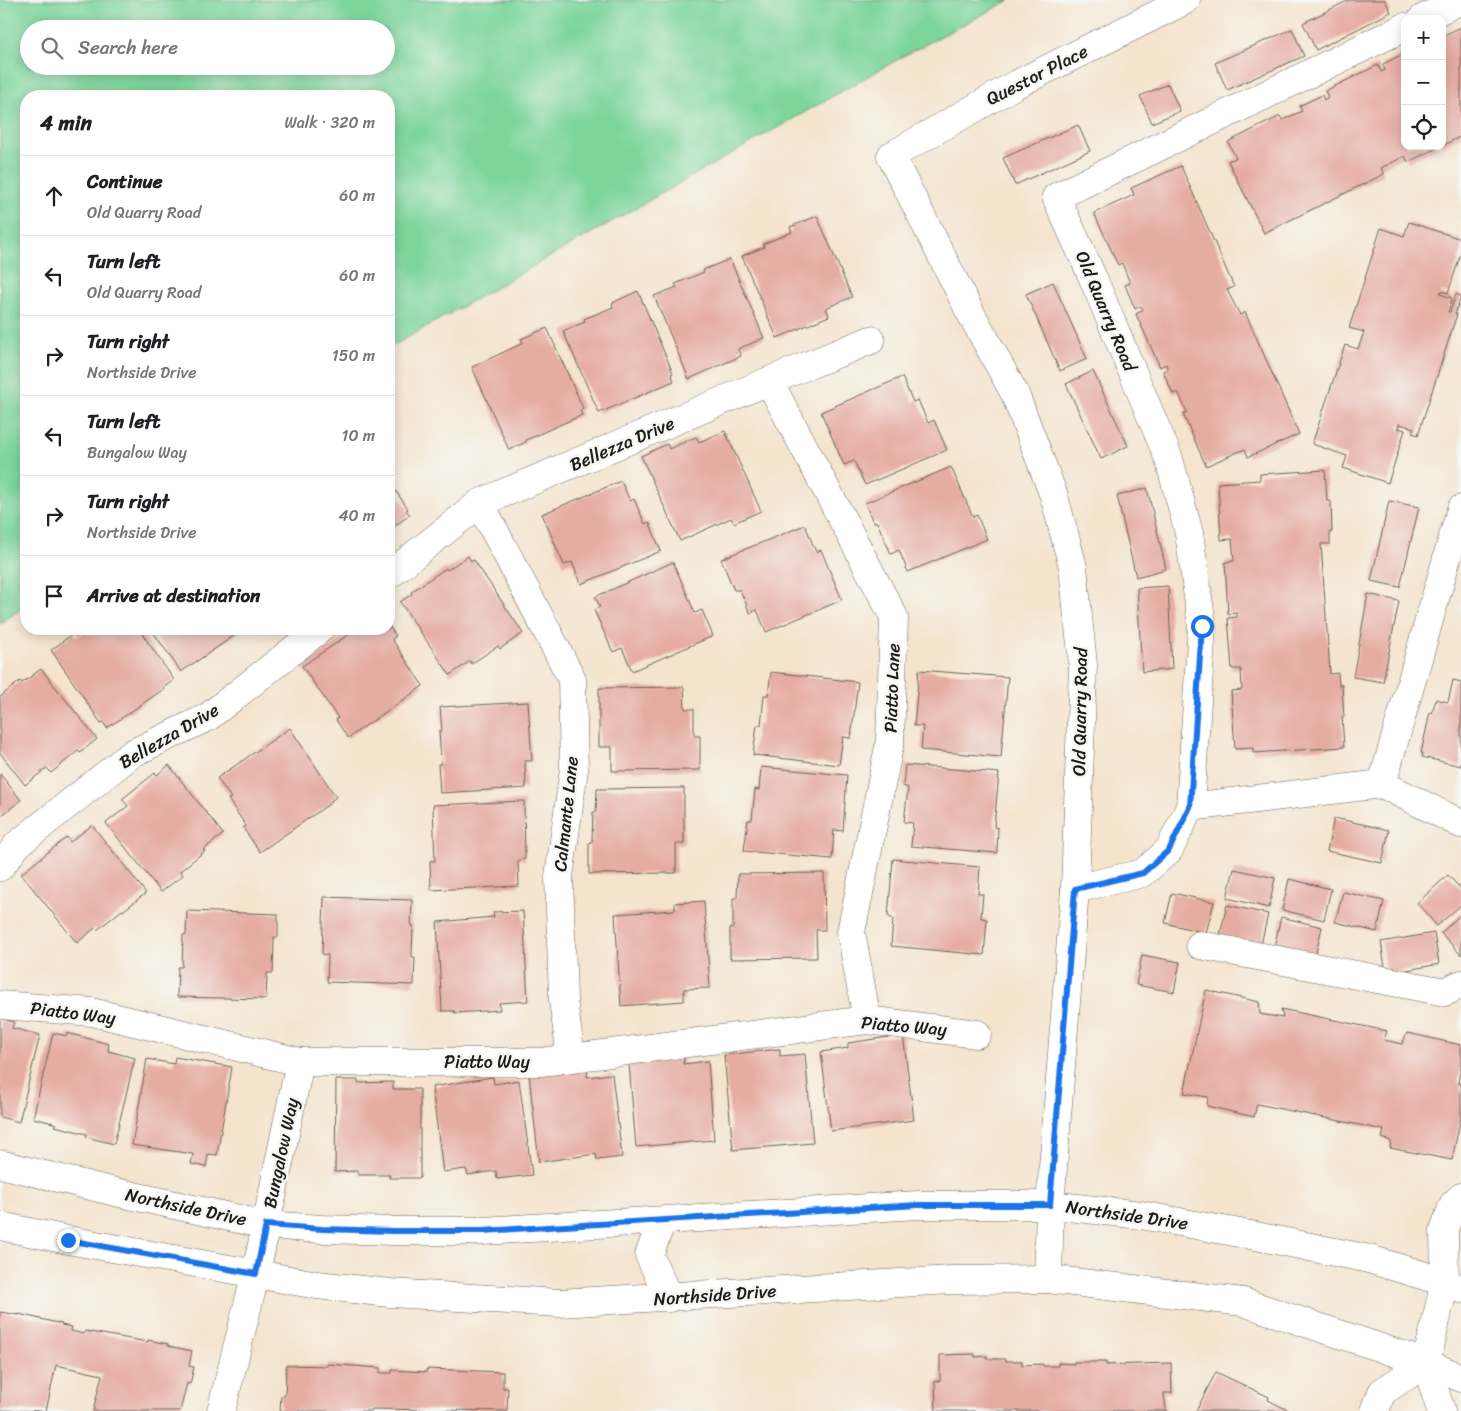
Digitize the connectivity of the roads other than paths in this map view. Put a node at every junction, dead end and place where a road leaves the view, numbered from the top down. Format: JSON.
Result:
{"nodes":[{"id":1,"x":1186,"y":0,"type":"edge"},
{"id":2,"x":1461,"y":0,"type":"edge"},
{"id":3,"x":1430,"y":15,"type":"edge"},
{"id":4,"x":1401,"y":29,"type":"edge"},
{"id":5,"x":890,"y":156,"type":"joint"},
{"id":6,"x":871,"y":340,"type":"dead end"},
{"id":7,"x":769,"y":381,"type":"junction"},
{"id":8,"x":480,"y":503,"type":"junction"},
{"id":9,"x":1461,"y":508,"type":"edge"},
{"id":10,"x":395,"y":570,"type":"edge"},
{"id":11,"x":312,"y":635,"type":"edge"},
{"id":12,"x":1382,"y":784,"type":"junction"},
{"id":13,"x":1190,"y":807,"type":"junction"},
{"id":14,"x":1461,"y":824,"type":"edge"},
{"id":15,"x":0,"y":867,"type":"edge"},
{"id":16,"x":1075,"y":889,"type":"junction"},
{"id":17,"x":1200,"y":945,"type":"dead end"},
{"id":18,"x":1461,"y":984,"type":"edge"},
{"id":19,"x":0,"y":1005,"type":"edge"},
{"id":20,"x":867,"y":1020,"type":"junction"},
{"id":21,"x":978,"y":1034,"type":"dead end"},
{"id":22,"x":571,"y":1057,"type":"junction"},
{"id":23,"x":300,"y":1062,"type":"junction"},
{"id":24,"x":0,"y":1164,"type":"edge"},
{"id":25,"x":1461,"y":1196,"type":"edge"},
{"id":26,"x":1050,"y":1205,"type":"junction"},
{"id":27,"x":662,"y":1221,"type":"junction"},
{"id":28,"x":266,"y":1225,"type":"junction"},
{"id":29,"x":0,"y":1226,"type":"edge"},
{"id":30,"x":256,"y":1274,"type":"junction"},
{"id":31,"x":1048,"y":1279,"type":"junction"},
{"id":32,"x":1453,"y":1286,"type":"edge"},
{"id":33,"x":669,"y":1298,"type":"junction"},
{"id":34,"x":1426,"y":1363,"type":"junction"},
{"id":35,"x":1461,"y":1378,"type":"edge"},
{"id":36,"x":220,"y":1411,"type":"edge"},
{"id":37,"x":1375,"y":1411,"type":"edge"},
{"id":38,"x":1441,"y":1411,"type":"edge"}],
"edges":[{"from":1,"to":5,"type":"street","name":"Questor Place"},
{"from":2,"to":3,"type":"street"},
{"from":4,"to":13,"type":"street","name":"Old Quarry Road"},
{"from":5,"to":16,"type":"street","name":"Old Quarry Road"},
{"from":6,"to":7,"type":"street","name":"Bellezza Drive"},
{"from":7,"to":8,"type":"street","name":"Bellezza Drive"},
{"from":7,"to":20,"type":"street","name":"Piatto Lane"},
{"from":8,"to":10,"type":"street","name":"Bellezza Drive"},
{"from":8,"to":22,"type":"street","name":"Calmante Lane"},
{"from":9,"to":12,"type":"street"},
{"from":11,"to":15,"type":"street","name":"Bellezza Drive"},
{"from":12,"to":13,"type":"street"},
{"from":12,"to":14,"type":"street"},
{"from":13,"to":16,"type":"street","name":"Old Quarry Road"},
{"from":16,"to":26,"type":"street","name":"Old Quarry Road"},
{"from":17,"to":18,"type":"street"},
{"from":19,"to":23,"type":"street","name":"Piatto Way"},
{"from":20,"to":21,"type":"street","name":"Piatto Way"},
{"from":20,"to":22,"type":"street","name":"Piatto Way"},
{"from":22,"to":23,"type":"street","name":"Piatto Way"},
{"from":23,"to":28,"type":"street","name":"Bungalow Way"},
{"from":24,"to":28,"type":"street","name":"Northside Drive"},
{"from":25,"to":32,"type":"street"},
{"from":26,"to":27,"type":"street","name":"Northside Drive"},
{"from":26,"to":31,"type":"street","name":"Old Quarry Road"},
{"from":26,"to":32,"type":"street","name":"Northside Drive"},
{"from":27,"to":28,"type":"street","name":"Northside Drive"},
{"from":27,"to":33,"type":"street"},
{"from":28,"to":30,"type":"street","name":"Bungalow Way"},
{"from":29,"to":30,"type":"street","name":"Northside Drive"},
{"from":30,"to":33,"type":"street","name":"Northside Drive"},
{"from":30,"to":36,"type":"street","name":"Bungalow Way"},
{"from":31,"to":33,"type":"street","name":"Northside Drive"},
{"from":31,"to":34,"type":"street","name":"Northside Drive"},
{"from":32,"to":34,"type":"street"},
{"from":34,"to":35,"type":"street","name":"Northside Drive"},
{"from":34,"to":37,"type":"street"},
{"from":34,"to":38,"type":"street"}]}
